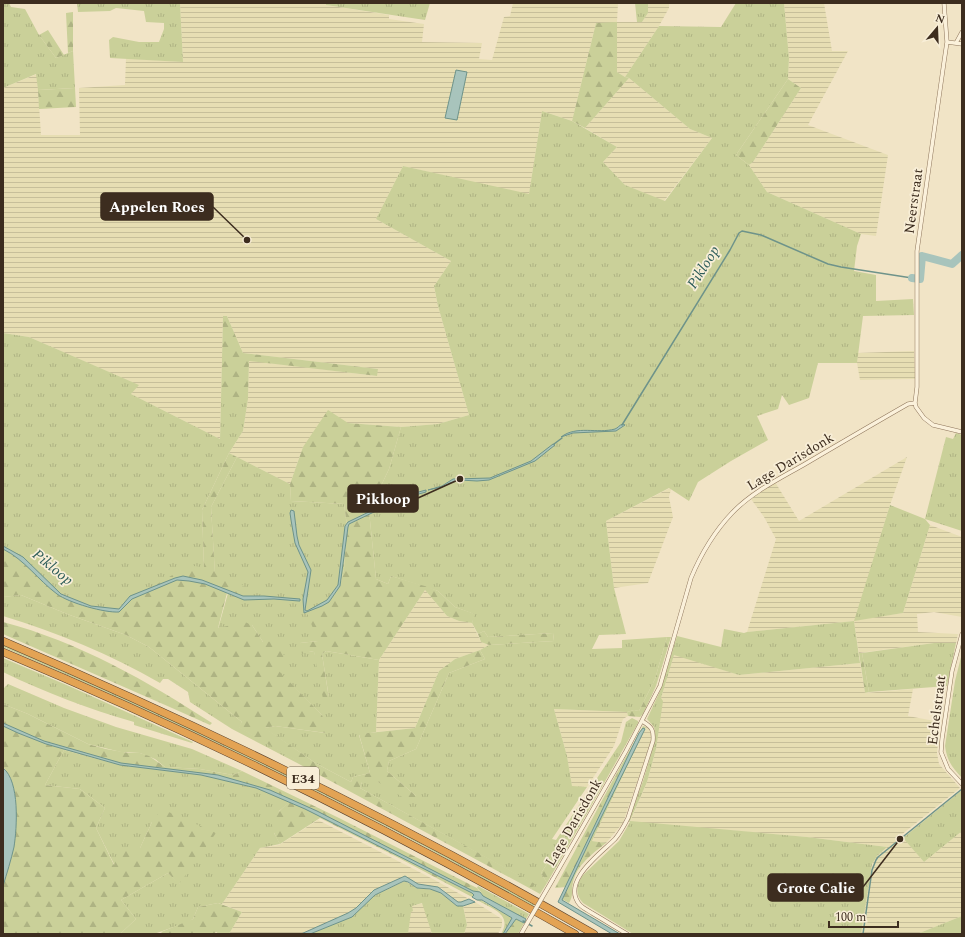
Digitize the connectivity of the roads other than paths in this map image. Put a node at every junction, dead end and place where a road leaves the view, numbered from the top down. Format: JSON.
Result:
{"nodes":[{"id":1,"x":944,"y":3,"type":"edge"},
{"id":2,"x":962,"y":32,"type":"edge"},
{"id":3,"x":946,"y":42,"type":"junction"},
{"id":4,"x":956,"y":43,"type":"junction"},
{"id":5,"x":962,"y":44,"type":"edge"},
{"id":6,"x":915,"y":403,"type":"junction"},
{"id":7,"x":962,"y":432,"type":"edge"},
{"id":8,"x":962,"y":634,"type":"edge"},
{"id":9,"x":3,"y":641,"type":"edge"},
{"id":10,"x":3,"y":652,"type":"edge"},
{"id":11,"x":642,"y":721,"type":"junction"},
{"id":12,"x":962,"y":784,"type":"edge"},
{"id":13,"x":521,"y":934,"type":"edge"},
{"id":14,"x":575,"y":934,"type":"edge"},
{"id":15,"x":594,"y":934,"type":"edge"},
{"id":16,"x":626,"y":934,"type":"edge"}],
"edges":[{"from":1,"to":3,"type":"street","name":"Neerstraat"},
{"from":2,"to":4,"type":"street"},
{"from":3,"to":4,"type":"street"},
{"from":3,"to":6,"type":"street","name":"Neerstraat"},
{"from":4,"to":5,"type":"street"},
{"from":6,"to":7,"type":"street"},
{"from":6,"to":11,"type":"street","name":"Lage Darisdonk"},
{"from":8,"to":12,"type":"street","name":"Echelstraat"},
{"from":9,"to":15,"type":"highway","number":"E34"},
{"from":10,"to":14,"type":"highway","number":"E34"},
{"from":11,"to":13,"type":"street","name":"Lage Darisdonk","bridge":true},
{"from":11,"to":16,"type":"street"}]}
